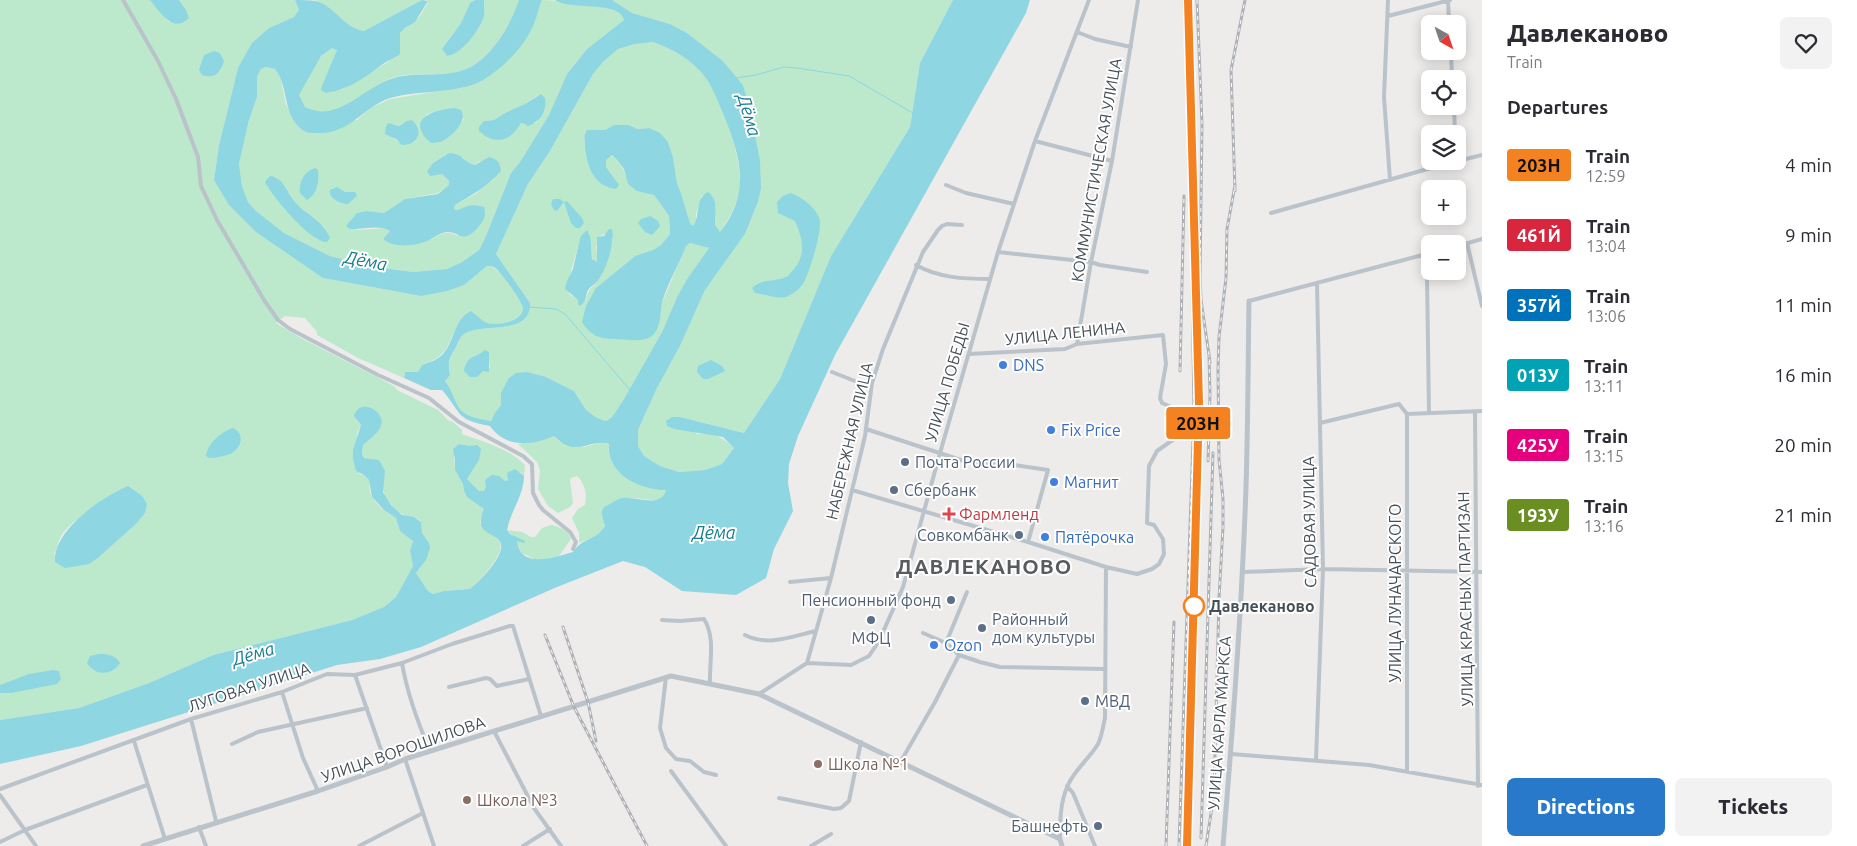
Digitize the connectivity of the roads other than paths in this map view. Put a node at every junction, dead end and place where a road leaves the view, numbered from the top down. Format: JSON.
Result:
{"nodes":[{"id":1,"x":123,"y":0,"type":"edge"},
{"id":2,"x":1088,"y":0,"type":"edge"},
{"id":3,"x":1138,"y":0,"type":"edge"},
{"id":4,"x":1388,"y":0,"type":"edge"},
{"id":5,"x":1449,"y":0,"type":"edge"},
{"id":6,"x":1449,"y":15,"type":"edge"},
{"id":7,"x":1388,"y":16,"type":"junction"},
{"id":8,"x":1077,"y":32,"type":"junction"},
{"id":9,"x":1131,"y":48,"type":"junction"},
{"id":10,"x":1035,"y":141,"type":"junction"},
{"id":11,"x":1482,"y":155,"type":"edge"},
{"id":12,"x":1466,"y":159,"type":"edge"},
{"id":13,"x":1112,"y":161,"type":"junction"},
{"id":14,"x":1425,"y":170,"type":"edge"},
{"id":15,"x":1390,"y":180,"type":"junction"},
{"id":16,"x":946,"y":185,"type":"dead end"},
{"id":17,"x":1014,"y":204,"type":"junction"},
{"id":18,"x":1271,"y":213,"type":"dead end"},
{"id":19,"x":962,"y":225,"type":"dead end"},
{"id":20,"x":1482,"y":239,"type":"edge"},
{"id":21,"x":1467,"y":243,"type":"joint"},
{"id":22,"x":998,"y":252,"type":"junction"},
{"id":23,"x":1421,"y":256,"type":"edge"},
{"id":24,"x":1092,"y":262,"type":"junction"},
{"id":25,"x":916,"y":265,"type":"junction"},
{"id":26,"x":1147,"y":272,"type":"dead end"},
{"id":27,"x":990,"y":279,"type":"junction"},
{"id":28,"x":1427,"y":280,"type":"edge"},
{"id":29,"x":1317,"y":283,"type":"junction"},
{"id":30,"x":1249,"y":301,"type":"joint"},
{"id":31,"x":1482,"y":306,"type":"edge"},
{"id":32,"x":1077,"y":344,"type":"junction"},
{"id":33,"x":969,"y":354,"type":"junction"},
{"id":34,"x":832,"y":372,"type":"dead end"},
{"id":35,"x":872,"y":383,"type":"junction"},
{"id":36,"x":1482,"y":411,"type":"edge"},
{"id":37,"x":1475,"y":412,"type":"junction"},
{"id":38,"x":1429,"y":413,"type":"junction"},
{"id":39,"x":1408,"y":414,"type":"junction"},
{"id":40,"x":1320,"y":423,"type":"junction"},
{"id":41,"x":866,"y":429,"type":"junction"},
{"id":42,"x":940,"y":453,"type":"junction"},
{"id":43,"x":852,"y":490,"type":"junction"},
{"id":44,"x":924,"y":512,"type":"junction"},
{"id":45,"x":1028,"y":542,"type":"junction"},
{"id":46,"x":573,"y":549,"type":"dead end"},
{"id":47,"x":1106,"y":567,"type":"junction"},
{"id":48,"x":1323,"y":569,"type":"junction"},
{"id":49,"x":1242,"y":572,"type":"junction"},
{"id":50,"x":1408,"y":572,"type":"junction"},
{"id":51,"x":1480,"y":572,"type":"edge"},
{"id":52,"x":830,"y":578,"type":"junction"},
{"id":53,"x":790,"y":582,"type":"dead end"},
{"id":54,"x":967,"y":592,"type":"dead end"},
{"id":55,"x":662,"y":620,"type":"dead end"},
{"id":56,"x":816,"y":631,"type":"junction"},
{"id":57,"x":924,"y":633,"type":"dead end"},
{"id":58,"x":746,"y":635,"type":"dead end"},
{"id":59,"x":946,"y":643,"type":"junction"},
{"id":60,"x":959,"y":655,"type":"junction"},
{"id":61,"x":402,"y":663,"type":"junction"},
{"id":62,"x":807,"y":663,"type":"junction"},
{"id":63,"x":1104,"y":669,"type":"junction"},
{"id":64,"x":355,"y":676,"type":"junction"},
{"id":65,"x":669,"y":677,"type":"junction"},
{"id":66,"x":528,"y":679,"type":"junction"},
{"id":67,"x":710,"y":684,"type":"junction"},
{"id":68,"x":449,"y":687,"type":"dead end"},
{"id":69,"x":282,"y":692,"type":"junction"},
{"id":70,"x":759,"y":694,"type":"junction"},
{"id":71,"x":367,"y":708,"type":"junction"},
{"id":72,"x":541,"y":716,"type":"junction"},
{"id":73,"x":191,"y":719,"type":"junction"},
{"id":74,"x":292,"y":723,"type":"junction"},
{"id":75,"x":494,"y":731,"type":"junction"},
{"id":76,"x":134,"y":741,"type":"junction"},
{"id":77,"x":861,"y":742,"type":"junction"},
{"id":78,"x":232,"y":744,"type":"dead end"},
{"id":79,"x":430,"y":751,"type":"junction"},
{"id":80,"x":1231,"y":754,"type":"junction"},
{"id":81,"x":404,"y":759,"type":"junction"},
{"id":82,"x":1316,"y":760,"type":"junction"},
{"id":83,"x":902,"y":761,"type":"junction"},
{"id":84,"x":387,"y":767,"type":"junction"},
{"id":85,"x":672,"y":771,"type":"dead end"},
{"id":86,"x":1407,"y":772,"type":"junction"},
{"id":87,"x":716,"y":775,"type":"dead end"},
{"id":88,"x":147,"y":785,"type":"junction"},
{"id":89,"x":1480,"y":785,"type":"edge"},
{"id":90,"x":1067,"y":786,"type":"junction"},
{"id":91,"x":0,"y":790,"type":"edge"},
{"id":92,"x":318,"y":791,"type":"junction"},
{"id":93,"x":0,"y":795,"type":"edge"},
{"id":94,"x":779,"y":798,"type":"dead end"},
{"id":95,"x":423,"y":813,"type":"junction"},
{"id":96,"x":216,"y":822,"type":"junction"},
{"id":97,"x":199,"y":827,"type":"junction"},
{"id":98,"x":550,"y":828,"type":"junction"},
{"id":99,"x":26,"y":830,"type":"junction"},
{"id":100,"x":832,"y":834,"type":"dead end"},
{"id":101,"x":165,"y":838,"type":"junction"},
{"id":102,"x":1060,"y":839,"type":"junction"},
{"id":103,"x":0,"y":842,"type":"edge"},
{"id":104,"x":36,"y":846,"type":"edge"},
{"id":105,"x":143,"y":846,"type":"edge"},
{"id":106,"x":206,"y":846,"type":"edge"},
{"id":107,"x":359,"y":846,"type":"edge"},
{"id":108,"x":434,"y":846,"type":"edge"},
{"id":109,"x":523,"y":846,"type":"edge"},
{"id":110,"x":561,"y":846,"type":"edge"},
{"id":111,"x":726,"y":846,"type":"edge"},
{"id":112,"x":811,"y":846,"type":"edge"},
{"id":113,"x":1062,"y":846,"type":"edge"},
{"id":114,"x":1095,"y":846,"type":"edge"},
{"id":115,"x":1223,"y":846,"type":"edge"}],
"edges":[{"from":1,"to":46,"type":"street"},
{"from":2,"to":8,"type":"street","name":"УЛИЦА ПОБЕДЫ"},
{"from":3,"to":9,"type":"street","name":"КОММУНИСТИЧЕСКАЯ УЛИЦА"},
{"from":4,"to":7,"type":"street"},
{"from":5,"to":6,"type":"street"},
{"from":5,"to":7,"type":"street"},
{"from":7,"to":15,"type":"street"},
{"from":8,"to":9,"type":"street"},
{"from":8,"to":10,"type":"street","name":"УЛИЦА ПОБЕДЫ"},
{"from":9,"to":13,"type":"street","name":"КОММУНИСТИЧЕСКАЯ УЛИЦА"},
{"from":10,"to":13,"type":"street"},
{"from":10,"to":17,"type":"street","name":"УЛИЦА ПОБЕДЫ"},
{"from":11,"to":12,"type":"street"},
{"from":13,"to":24,"type":"street","name":"КОММУНИСТИЧЕСКАЯ УЛИЦА"},
{"from":14,"to":15,"type":"street"},
{"from":15,"to":18,"type":"street"},
{"from":16,"to":17,"type":"street"},
{"from":17,"to":22,"type":"street","name":"УЛИЦА ПОБЕДЫ"},
{"from":19,"to":25,"type":"street","name":"НАБЕРЕЖНАЯ УЛИЦА"},
{"from":20,"to":21,"type":"street"},
{"from":21,"to":31,"type":"street"},
{"from":22,"to":24,"type":"street"},
{"from":22,"to":27,"type":"street","name":"УЛИЦА ПОБЕДЫ"},
{"from":23,"to":29,"type":"street"},
{"from":24,"to":26,"type":"street"},
{"from":24,"to":32,"type":"street","name":"КОММУНИСТИЧЕСКАЯ УЛИЦА"},
{"from":25,"to":27,"type":"street"},
{"from":25,"to":35,"type":"street","name":"НАБЕРЕЖНАЯ УЛИЦА"},
{"from":27,"to":33,"type":"street","name":"УЛИЦА ПОБЕДЫ"},
{"from":28,"to":38,"type":"street"},
{"from":29,"to":30,"type":"street"},
{"from":29,"to":40,"type":"street","name":"САДОВАЯ УЛИЦА"},
{"from":30,"to":49,"type":"street","name":"УЛИЦА КАРЛА МАРКСА"},
{"from":32,"to":33,"type":"street","name":"УЛИЦА ЛЕНИНА"},
{"from":32,"to":47,"type":"street","name":"УЛИЦА ЛЕНИНА"},
{"from":33,"to":42,"type":"street","name":"УЛИЦА ПОБЕДЫ"},
{"from":34,"to":35,"type":"street"},
{"from":35,"to":41,"type":"street","name":"НАБЕРЕЖНАЯ УЛИЦА"},
{"from":36,"to":37,"type":"street"},
{"from":37,"to":38,"type":"street"},
{"from":37,"to":51,"type":"street","name":"УЛИЦА КРАСНЫХ ПАРТИЗАН"},
{"from":38,"to":39,"type":"street"},
{"from":39,"to":40,"type":"street"},
{"from":39,"to":50,"type":"street","name":"УЛИЦА ЛУНАЧАРСКОГО"},
{"from":40,"to":48,"type":"street","name":"САДОВАЯ УЛИЦА"},
{"from":41,"to":42,"type":"street"},
{"from":41,"to":43,"type":"street","name":"НАБЕРЕЖНАЯ УЛИЦА"},
{"from":42,"to":44,"type":"street","name":"УЛИЦА ПОБЕДЫ"},
{"from":42,"to":45,"type":"street"},
{"from":43,"to":44,"type":"street"},
{"from":43,"to":52,"type":"street","name":"НАБЕРЕЖНАЯ УЛИЦА"},
{"from":44,"to":45,"type":"street"},
{"from":44,"to":62,"type":"street","name":"УЛИЦА ПОБЕДЫ"},
{"from":45,"to":47,"type":"street"},
{"from":47,"to":63,"type":"street"},
{"from":48,"to":49,"type":"street"},
{"from":48,"to":50,"type":"street"},
{"from":48,"to":82,"type":"street","name":"САДОВАЯ УЛИЦА"},
{"from":49,"to":80,"type":"street","name":"УЛИЦА КАРЛА МАРКСА"},
{"from":50,"to":51,"type":"street"},
{"from":50,"to":86,"type":"street","name":"УЛИЦА ЛУНАЧАРСКОГО"},
{"from":51,"to":89,"type":"street","name":"УЛИЦА КРАСНЫХ ПАРТИЗАН"},
{"from":52,"to":53,"type":"street"},
{"from":52,"to":56,"type":"street","name":"НАБЕРЕЖНАЯ УЛИЦА"},
{"from":54,"to":59,"type":"street"},
{"from":55,"to":67,"type":"street"},
{"from":56,"to":58,"type":"street"},
{"from":56,"to":62,"type":"street","name":"НАБЕРЕЖНАЯ УЛИЦА"},
{"from":57,"to":59,"type":"street"},
{"from":59,"to":60,"type":"street"},
{"from":60,"to":63,"type":"street"},
{"from":60,"to":83,"type":"street"},
{"from":61,"to":64,"type":"street","name":"ЛУГОВАЯ УЛИЦА"},
{"from":61,"to":66,"type":"street","name":"ЛУГОВАЯ УЛИЦА"},
{"from":61,"to":79,"type":"street"},
{"from":62,"to":70,"type":"street"},
{"from":63,"to":90,"type":"street"},
{"from":64,"to":69,"type":"street","name":"ЛУГОВАЯ УЛИЦА"},
{"from":64,"to":71,"type":"street"},
{"from":65,"to":67,"type":"street"},
{"from":65,"to":72,"type":"street","name":"УЛИЦА ВОРОШИЛОВА"},
{"from":65,"to":87,"type":"street"},
{"from":66,"to":68,"type":"street"},
{"from":66,"to":72,"type":"street"},
{"from":67,"to":70,"type":"street"},
{"from":69,"to":73,"type":"street","name":"ЛУГОВАЯ УЛИЦА"},
{"from":69,"to":74,"type":"street"},
{"from":70,"to":77,"type":"street"},
{"from":71,"to":74,"type":"street"},
{"from":71,"to":84,"type":"street"},
{"from":72,"to":75,"type":"street","name":"УЛИЦА ВОРОШИЛОВА"},
{"from":73,"to":76,"type":"street","name":"ЛУГОВАЯ УЛИЦА"},
{"from":73,"to":96,"type":"street"},
{"from":74,"to":78,"type":"street"},
{"from":74,"to":92,"type":"street"},
{"from":75,"to":79,"type":"street","name":"УЛИЦА ВОРОШИЛОВА"},
{"from":75,"to":98,"type":"street"},
{"from":76,"to":88,"type":"street"},
{"from":76,"to":91,"type":"street","name":"ЛУГОВАЯ УЛИЦА"},
{"from":77,"to":83,"type":"street"},
{"from":77,"to":94,"type":"street"},
{"from":79,"to":81,"type":"street","name":"УЛИЦА ВОРОШИЛОВА"},
{"from":80,"to":82,"type":"street"},
{"from":80,"to":115,"type":"street","name":"УЛИЦА КАРЛА МАРКСА"},
{"from":81,"to":84,"type":"street","name":"УЛИЦА ВОРОШИЛОВА"},
{"from":81,"to":95,"type":"street"},
{"from":82,"to":86,"type":"street"},
{"from":83,"to":102,"type":"street"},
{"from":84,"to":92,"type":"street","name":"УЛИЦА ВОРОШИЛОВА"},
{"from":85,"to":111,"type":"street"},
{"from":86,"to":89,"type":"street"},
{"from":88,"to":99,"type":"street"},
{"from":88,"to":101,"type":"street"},
{"from":90,"to":102,"type":"street"},
{"from":90,"to":114,"type":"street"},
{"from":92,"to":96,"type":"street","name":"УЛИЦА ВОРОШИЛОВА"},
{"from":93,"to":99,"type":"street"},
{"from":95,"to":107,"type":"street"},
{"from":95,"to":108,"type":"street"},
{"from":96,"to":97,"type":"street","name":"УЛИЦА ВОРОШИЛОВА"},
{"from":97,"to":101,"type":"street","name":"УЛИЦА ВОРОШИЛОВА"},
{"from":97,"to":106,"type":"street"},
{"from":98,"to":109,"type":"street"},
{"from":98,"to":110,"type":"street"},
{"from":99,"to":103,"type":"street"},
{"from":99,"to":104,"type":"street"},
{"from":100,"to":112,"type":"street"},
{"from":101,"to":105,"type":"street","name":"УЛИЦА ВОРОШИЛОВА"},
{"from":102,"to":113,"type":"street"}]}
